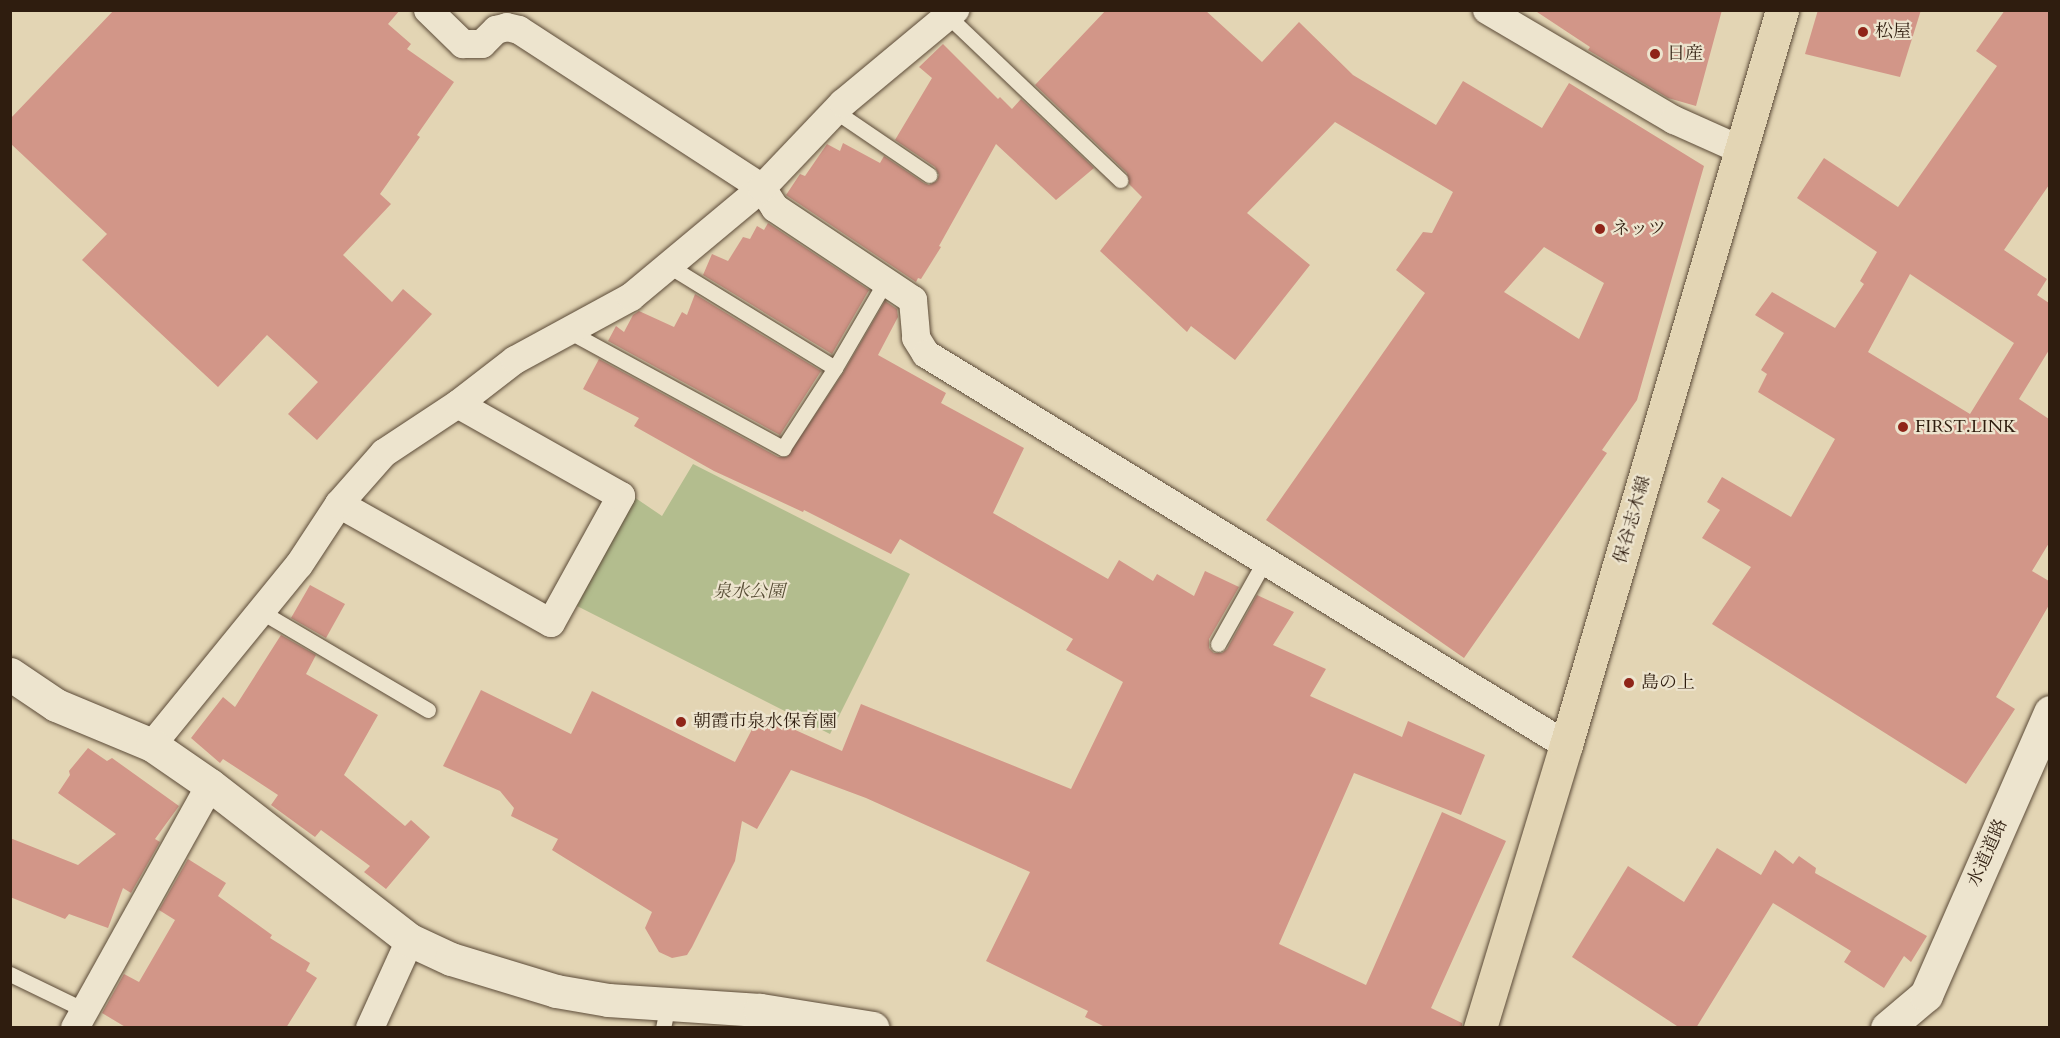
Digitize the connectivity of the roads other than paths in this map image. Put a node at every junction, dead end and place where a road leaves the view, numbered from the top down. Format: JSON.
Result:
{"nodes":[{"id":1,"x":428,"y":10,"type":"edge"},
{"id":2,"x":1487,"y":10,"type":"edge"},
{"id":3,"x":1782,"y":10,"type":"edge"},
{"id":4,"x":951,"y":13,"type":"edge"},
{"id":5,"x":835,"y":111,"type":"junction"},
{"id":6,"x":1741,"y":150,"type":"junction"},
{"id":7,"x":929,"y":175,"type":"dead end"},
{"id":8,"x":1120,"y":180,"type":"dead end"},
{"id":9,"x":762,"y":188,"type":"junction"},
{"id":10,"x":669,"y":266,"type":"junction"},
{"id":11,"x":885,"y":282,"type":"junction"},
{"id":12,"x":570,"y":332,"type":"junction"},
{"id":13,"x":835,"y":368,"type":"junction"},
{"id":14,"x":458,"y":404,"type":"junction"},
{"id":15,"x":339,"y":504,"type":"junction"},
{"id":16,"x":1264,"y":562,"type":"junction"},
{"id":17,"x":260,"y":611,"type":"junction"},
{"id":18,"x":1218,"y":644,"type":"dead end"},
{"id":19,"x":10,"y":674,"type":"edge"},
{"id":20,"x":428,"y":710,"type":"dead end"},
{"id":21,"x":2049,"y":712,"type":"edge"},
{"id":22,"x":152,"y":745,"type":"junction"},
{"id":23,"x":1566,"y":745,"type":"junction"},
{"id":24,"x":210,"y":785,"type":"junction"},
{"id":25,"x":410,"y":940,"type":"junction"},
{"id":26,"x":10,"y":974,"type":"edge"},
{"id":27,"x":666,"y":1016,"type":"edge"},
{"id":28,"x":79,"y":1019,"type":"edge"},
{"id":29,"x":757,"y":1019,"type":"edge"},
{"id":30,"x":370,"y":1028,"type":"edge"},
{"id":31,"x":873,"y":1028,"type":"edge"},
{"id":32,"x":1480,"y":1028,"type":"edge"},
{"id":33,"x":1887,"y":1028,"type":"edge"}],
"edges":[{"from":1,"to":9,"type":"street"},
{"from":2,"to":6,"type":"street"},
{"from":3,"to":6,"type":"main road","name":"保谷志木線"},
{"from":4,"to":5,"type":"street"},
{"from":4,"to":8,"type":"lane"},
{"from":5,"to":7,"type":"lane"},
{"from":5,"to":9,"type":"street"},
{"from":6,"to":23,"type":"main road","name":"保谷志木線"},
{"from":9,"to":10,"type":"street"},
{"from":9,"to":11,"type":"street"},
{"from":10,"to":12,"type":"street"},
{"from":10,"to":13,"type":"lane"},
{"from":11,"to":13,"type":"lane"},
{"from":11,"to":16,"type":"street"},
{"from":12,"to":13,"type":"lane"},
{"from":12,"to":14,"type":"street"},
{"from":14,"to":15,"type":"street"},
{"from":14,"to":15,"type":"street"},
{"from":15,"to":17,"type":"street"},
{"from":16,"to":18,"type":"lane"},
{"from":16,"to":23,"type":"street"},
{"from":17,"to":20,"type":"lane"},
{"from":17,"to":22,"type":"street"},
{"from":19,"to":22,"type":"street"},
{"from":21,"to":33,"type":"street","name":"水道道路"},
{"from":22,"to":24,"type":"street"},
{"from":23,"to":32,"type":"main road","name":"保谷志木線"},
{"from":24,"to":25,"type":"street"},
{"from":24,"to":28,"type":"street"},
{"from":25,"to":27,"type":"street"},
{"from":25,"to":30,"type":"street"},
{"from":26,"to":28,"type":"lane"},
{"from":27,"to":29,"type":"street"},
{"from":29,"to":31,"type":"street"}]}
